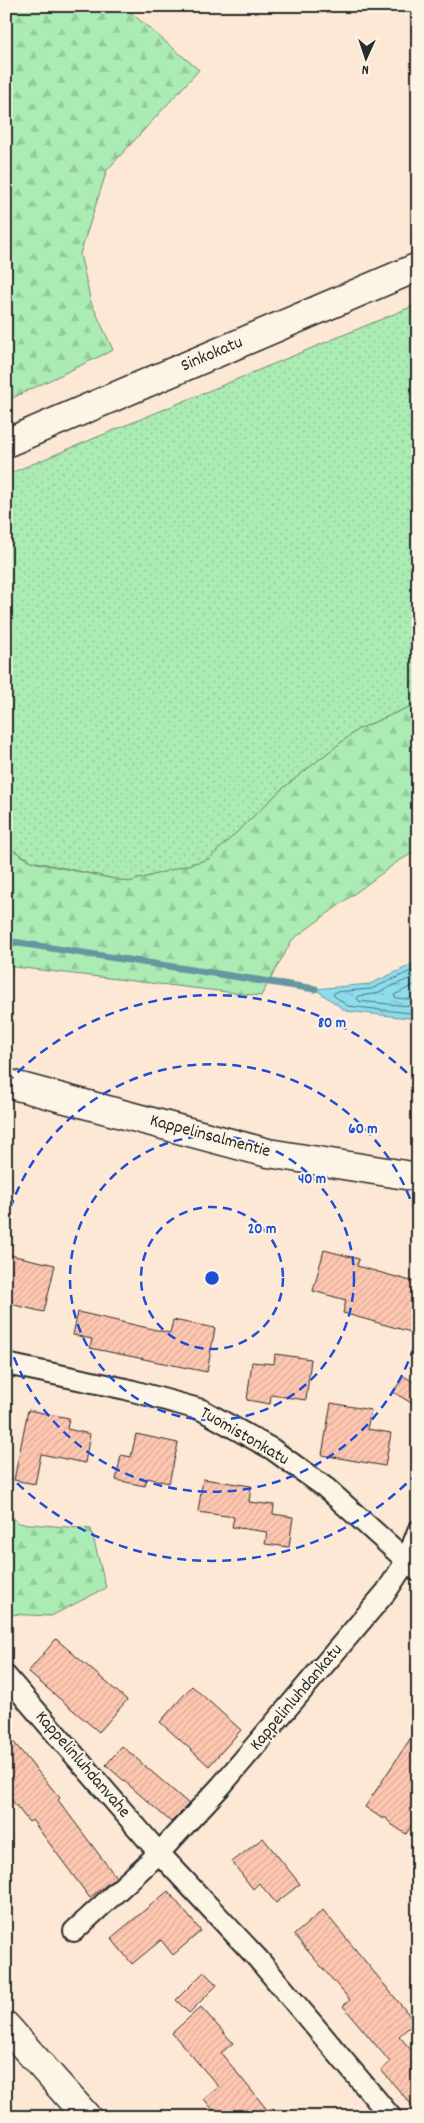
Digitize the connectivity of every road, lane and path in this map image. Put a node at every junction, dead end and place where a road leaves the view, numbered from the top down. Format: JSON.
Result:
{"nodes":[{"id":1,"x":418,"y":267,"type":"edge"},
{"id":2,"x":6,"y":443,"type":"edge"},
{"id":3,"x":6,"y":1083,"type":"edge"},
{"id":4,"x":418,"y":1178,"type":"edge"},
{"id":5,"x":6,"y":1364,"type":"edge"},
{"id":6,"x":418,"y":1531,"type":"edge"},
{"id":7,"x":412,"y":1566,"type":"edge"},
{"id":8,"x":6,"y":1676,"type":"edge"},
{"id":9,"x":159,"y":1853,"type":"junction"},
{"id":10,"x":74,"y":1931,"type":"dead end"},
{"id":11,"x":6,"y":2026,"type":"edge"},
{"id":12,"x":88,"y":2117,"type":"edge"},
{"id":13,"x":391,"y":2117,"type":"edge"}],
"edges":[{"from":1,"to":2,"type":"main road","name":"Sinkokatu"},
{"from":3,"to":4,"type":"main road","name":"Kappelinsalmentie"},
{"from":5,"to":7,"type":"street","name":"Tuomistonkatu"},
{"from":6,"to":7,"type":"street","name":"Kappelinluhdankatu"},
{"from":7,"to":9,"type":"street","name":"Kappelinluhdankatu"},
{"from":8,"to":9,"type":"street","name":"Kappelinluhdanvahe"},
{"from":9,"to":10,"type":"street","name":"Kappelinluhdankatu"},
{"from":9,"to":13,"type":"street"},
{"from":11,"to":12,"type":"main road"}]}
